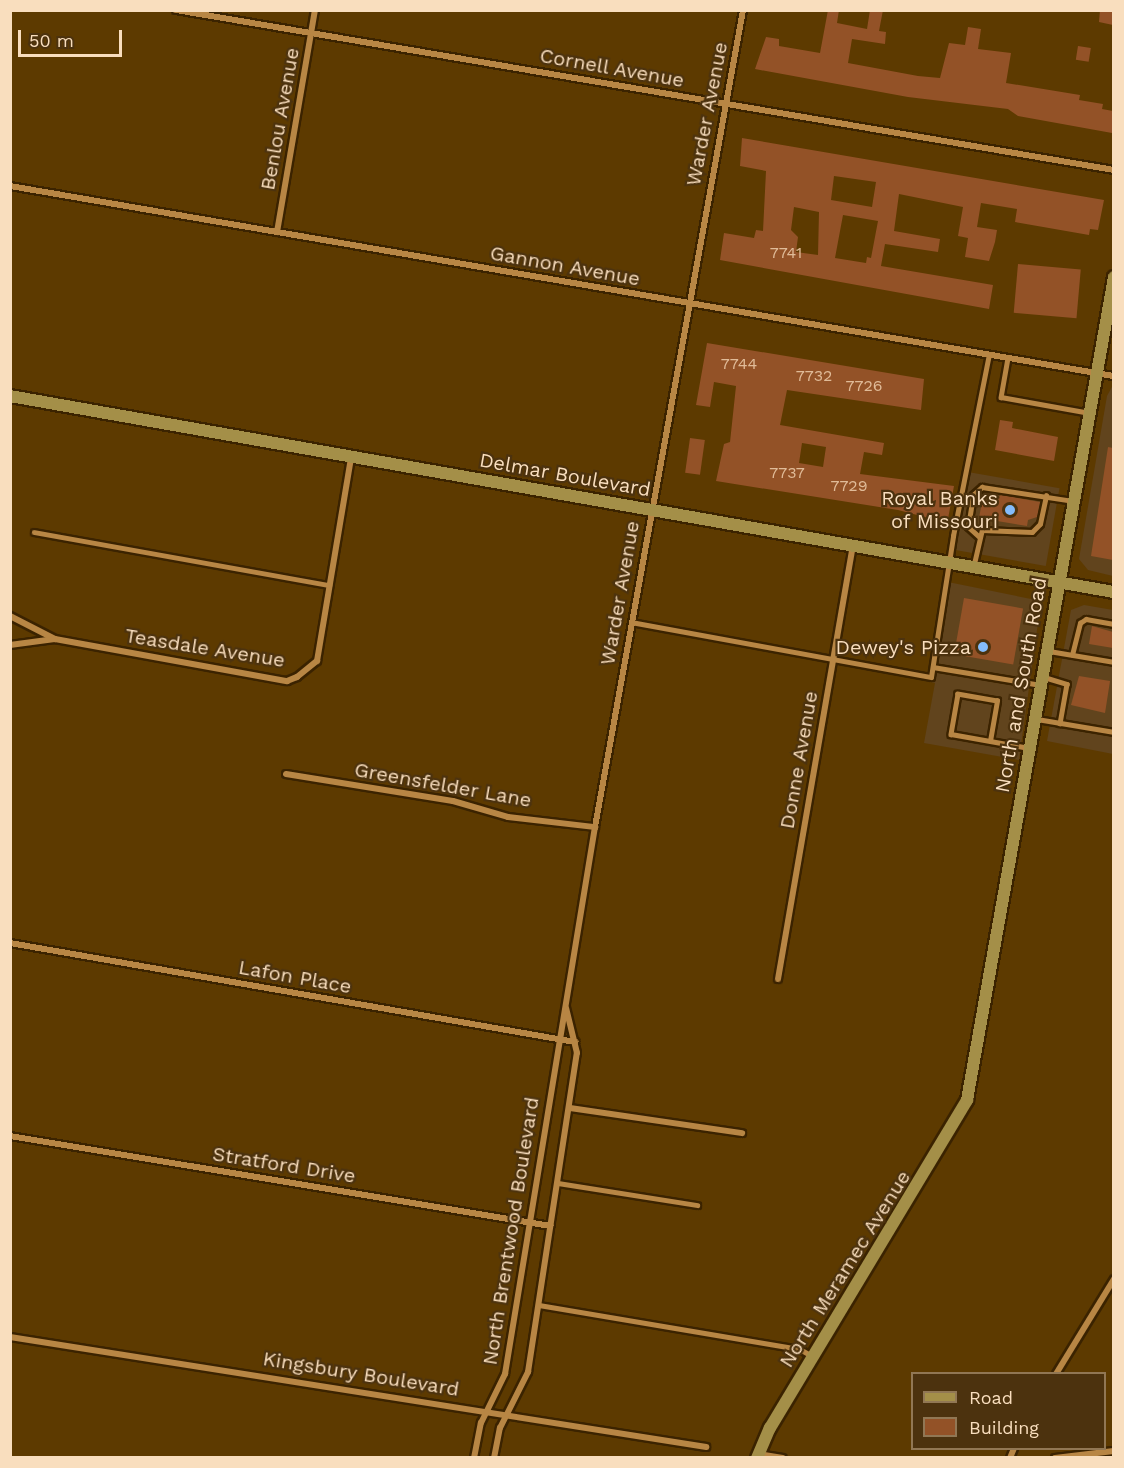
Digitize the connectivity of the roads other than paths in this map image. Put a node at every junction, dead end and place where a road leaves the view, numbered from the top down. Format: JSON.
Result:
{"nodes":[{"id":1,"x":176,"y":10,"type":"edge"},
{"id":2,"x":315,"y":10,"type":"edge"},
{"id":3,"x":743,"y":10,"type":"edge"},
{"id":4,"x":311,"y":34,"type":"junction"},
{"id":5,"x":725,"y":104,"type":"junction"},
{"id":6,"x":1113,"y":170,"type":"edge"},
{"id":7,"x":10,"y":186,"type":"edge"},
{"id":8,"x":277,"y":232,"type":"junction"},
{"id":9,"x":1113,"y":277,"type":"edge"},
{"id":10,"x":688,"y":304,"type":"junction"},
{"id":11,"x":989,"y":355,"type":"junction"},
{"id":12,"x":1008,"y":358,"type":"junction"},
{"id":13,"x":1097,"y":373,"type":"junction"},
{"id":14,"x":1113,"y":376,"type":"edge"},
{"id":15,"x":10,"y":396,"type":"edge"},
{"id":16,"x":1090,"y":413,"type":"junction"},
{"id":17,"x":351,"y":456,"type":"junction"},
{"id":18,"x":1046,"y":496,"type":"junction"},
{"id":19,"x":1074,"y":501,"type":"junction"},
{"id":20,"x":651,"y":511,"type":"junction"},
{"id":21,"x":34,"y":532,"type":"dead end"},
{"id":22,"x":979,"y":537,"type":"junction"},
{"id":23,"x":853,"y":546,"type":"junction"},
{"id":24,"x":950,"y":563,"type":"junction"},
{"id":25,"x":974,"y":567,"type":"junction"},
{"id":26,"x":1059,"y":582,"type":"junction"},
{"id":27,"x":329,"y":585,"type":"junction"},
{"id":28,"x":1113,"y":592,"type":"edge"},
{"id":29,"x":10,"y":616,"type":"edge"},
{"id":30,"x":631,"y":622,"type":"junction"},
{"id":31,"x":1113,"y":624,"type":"edge"},
{"id":32,"x":55,"y":639,"type":"junction"},
{"id":33,"x":10,"y":645,"type":"edge"},
{"id":34,"x":1046,"y":651,"type":"junction"},
{"id":35,"x":1072,"y":655,"type":"junction"},
{"id":36,"x":833,"y":660,"type":"junction"},
{"id":37,"x":1113,"y":662,"type":"edge"},
{"id":38,"x":933,"y":667,"type":"junction"},
{"id":39,"x":1041,"y":681,"type":"junction"},
{"id":40,"x":1034,"y":718,"type":"junction"},
{"id":41,"x":1060,"y":723,"type":"junction"},
{"id":42,"x":1113,"y":732,"type":"edge"},
{"id":43,"x":990,"y":741,"type":"junction"},
{"id":44,"x":1029,"y":748,"type":"junction"},
{"id":45,"x":285,"y":774,"type":"dead end"},
{"id":46,"x":595,"y":828,"type":"junction"},
{"id":47,"x":10,"y":943,"type":"edge"},
{"id":48,"x":778,"y":979,"type":"dead end"},
{"id":49,"x":565,"y":1004,"type":"junction"},
{"id":50,"x":559,"y":1040,"type":"junction"},
{"id":51,"x":575,"y":1042,"type":"junction"},
{"id":52,"x":967,"y":1100,"type":"joint"},
{"id":53,"x":570,"y":1108,"type":"junction"},
{"id":54,"x":742,"y":1133,"type":"dead end"},
{"id":55,"x":10,"y":1136,"type":"edge"},
{"id":56,"x":558,"y":1183,"type":"junction"},
{"id":57,"x":697,"y":1205,"type":"dead end"},
{"id":58,"x":528,"y":1222,"type":"junction"},
{"id":59,"x":551,"y":1226,"type":"junction"},
{"id":60,"x":1113,"y":1279,"type":"edge"},
{"id":61,"x":539,"y":1305,"type":"junction"},
{"id":62,"x":10,"y":1337,"type":"edge"},
{"id":63,"x":814,"y":1356,"type":"junction"},
{"id":64,"x":1057,"y":1372,"type":"edge"},
{"id":65,"x":488,"y":1411,"type":"junction"},
{"id":66,"x":507,"y":1414,"type":"junction"},
{"id":67,"x":706,"y":1447,"type":"dead end"},
{"id":68,"x":1113,"y":1451,"type":"edge"},
{"id":69,"x":758,"y":1456,"type":"edge"},
{"id":70,"x":474,"y":1458,"type":"edge"},
{"id":71,"x":494,"y":1458,"type":"edge"},
{"id":72,"x":783,"y":1458,"type":"edge"},
{"id":73,"x":1055,"y":1458,"type":"edge"}],
"edges":[{"from":1,"to":4,"type":"street","name":"Cornell Avenue"},
{"from":2,"to":4,"type":"street","name":"Benlou Avenue"},
{"from":3,"to":5,"type":"street","name":"Warder Avenue"},
{"from":4,"to":5,"type":"street","name":"Cornell Avenue"},
{"from":4,"to":8,"type":"street","name":"Benlou Avenue"},
{"from":5,"to":6,"type":"street","name":"Cornell Avenue"},
{"from":5,"to":10,"type":"street","name":"Warder Avenue"},
{"from":7,"to":8,"type":"street","name":"Gannon Avenue"},
{"from":8,"to":10,"type":"street","name":"Gannon Avenue"},
{"from":9,"to":13,"type":"street","name":"North and South Road"},
{"from":10,"to":11,"type":"street","name":"Gannon Avenue"},
{"from":10,"to":20,"type":"street","name":"Warder Avenue"},
{"from":11,"to":12,"type":"street","name":"Gannon Avenue"},
{"from":11,"to":24,"type":"lane"},
{"from":12,"to":13,"type":"street","name":"Gannon Avenue"},
{"from":12,"to":16,"type":"lane"},
{"from":13,"to":14,"type":"street","name":"Gannon Avenue"},
{"from":13,"to":16,"type":"street","name":"North and South Road"},
{"from":15,"to":17,"type":"street","name":"Delmar Boulevard"},
{"from":16,"to":19,"type":"street","name":"North and South Road"},
{"from":17,"to":20,"type":"street","name":"Delmar Boulevard"},
{"from":17,"to":27,"type":"street","name":"Teasdale Avenue"},
{"from":18,"to":19,"type":"lane"},
{"from":18,"to":22,"type":"lane"},
{"from":18,"to":22,"type":"lane"},
{"from":19,"to":26,"type":"street","name":"North and South Road"},
{"from":20,"to":23,"type":"street","name":"Delmar Boulevard"},
{"from":20,"to":30,"type":"street","name":"Warder Avenue"},
{"from":21,"to":27,"type":"lane"},
{"from":22,"to":25,"type":"lane"},
{"from":23,"to":24,"type":"street","name":"Delmar Boulevard"},
{"from":23,"to":36,"type":"street","name":"Donne Avenue"},
{"from":24,"to":25,"type":"street","name":"Delmar Boulevard"},
{"from":24,"to":38,"type":"lane"},
{"from":25,"to":26,"type":"street","name":"Delmar Boulevard"},
{"from":26,"to":28,"type":"street","name":"Delmar Boulevard"},
{"from":26,"to":34,"type":"street","name":"North and South Road"},
{"from":27,"to":32,"type":"street","name":"Teasdale Avenue"},
{"from":29,"to":32,"type":"street","name":"Teasdale Avenue"},
{"from":30,"to":36,"type":"lane"},
{"from":30,"to":46,"type":"street","name":"Warder Avenue"},
{"from":31,"to":35,"type":"lane"},
{"from":32,"to":33,"type":"street","name":"Teasdale Avenue"},
{"from":34,"to":35,"type":"lane"},
{"from":34,"to":39,"type":"street","name":"North and South Road"},
{"from":35,"to":37,"type":"lane"},
{"from":36,"to":38,"type":"lane"},
{"from":36,"to":48,"type":"street","name":"Donne Avenue"},
{"from":38,"to":39,"type":"lane"},
{"from":39,"to":40,"type":"street","name":"North and South Road"},
{"from":39,"to":41,"type":"lane"},
{"from":40,"to":41,"type":"lane"},
{"from":40,"to":44,"type":"street","name":"North and South Road"},
{"from":41,"to":42,"type":"lane"},
{"from":43,"to":43,"type":"lane"},
{"from":43,"to":44,"type":"lane"},
{"from":44,"to":52,"type":"street","name":"North and South Road"},
{"from":45,"to":46,"type":"street","name":"Greensfelder Lane"},
{"from":46,"to":49,"type":"street","name":"Warder Avenue"},
{"from":47,"to":50,"type":"street","name":"Lafon Place"},
{"from":49,"to":50,"type":"street","name":"Warder Avenue"},
{"from":49,"to":51,"type":"street","name":"Warder Avenue"},
{"from":50,"to":51,"type":"street","name":"Lafon Place"},
{"from":50,"to":58,"type":"street","name":"North Brentwood Boulevard"},
{"from":51,"to":53,"type":"street","name":"North Brentwood Boulevard"},
{"from":52,"to":63,"type":"street","name":"North Meramec Avenue"},
{"from":53,"to":54,"type":"street"},
{"from":53,"to":56,"type":"street","name":"North Brentwood Boulevard"},
{"from":55,"to":58,"type":"street","name":"Stratford Drive"},
{"from":56,"to":57,"type":"lane"},
{"from":56,"to":59,"type":"street","name":"North Brentwood Boulevard"},
{"from":58,"to":59,"type":"street","name":"Stratford Drive"},
{"from":58,"to":65,"type":"street","name":"North Brentwood Boulevard"},
{"from":59,"to":61,"type":"street","name":"North Brentwood Boulevard"},
{"from":60,"to":64,"type":"street"},
{"from":61,"to":63,"type":"lane"},
{"from":61,"to":66,"type":"street","name":"North Brentwood Boulevard"},
{"from":62,"to":65,"type":"street","name":"Kingsbury Boulevard"},
{"from":63,"to":69,"type":"street","name":"North Meramec Avenue"},
{"from":65,"to":66,"type":"street","name":"Kingsbury Boulevard"},
{"from":65,"to":70,"type":"street","name":"North Brentwood Boulevard"},
{"from":66,"to":67,"type":"street","name":"Kingsbury Boulevard"},
{"from":66,"to":71,"type":"street","name":"North Brentwood Boulevard"},
{"from":68,"to":73,"type":"street"},
{"from":69,"to":72,"type":"street"}]}
